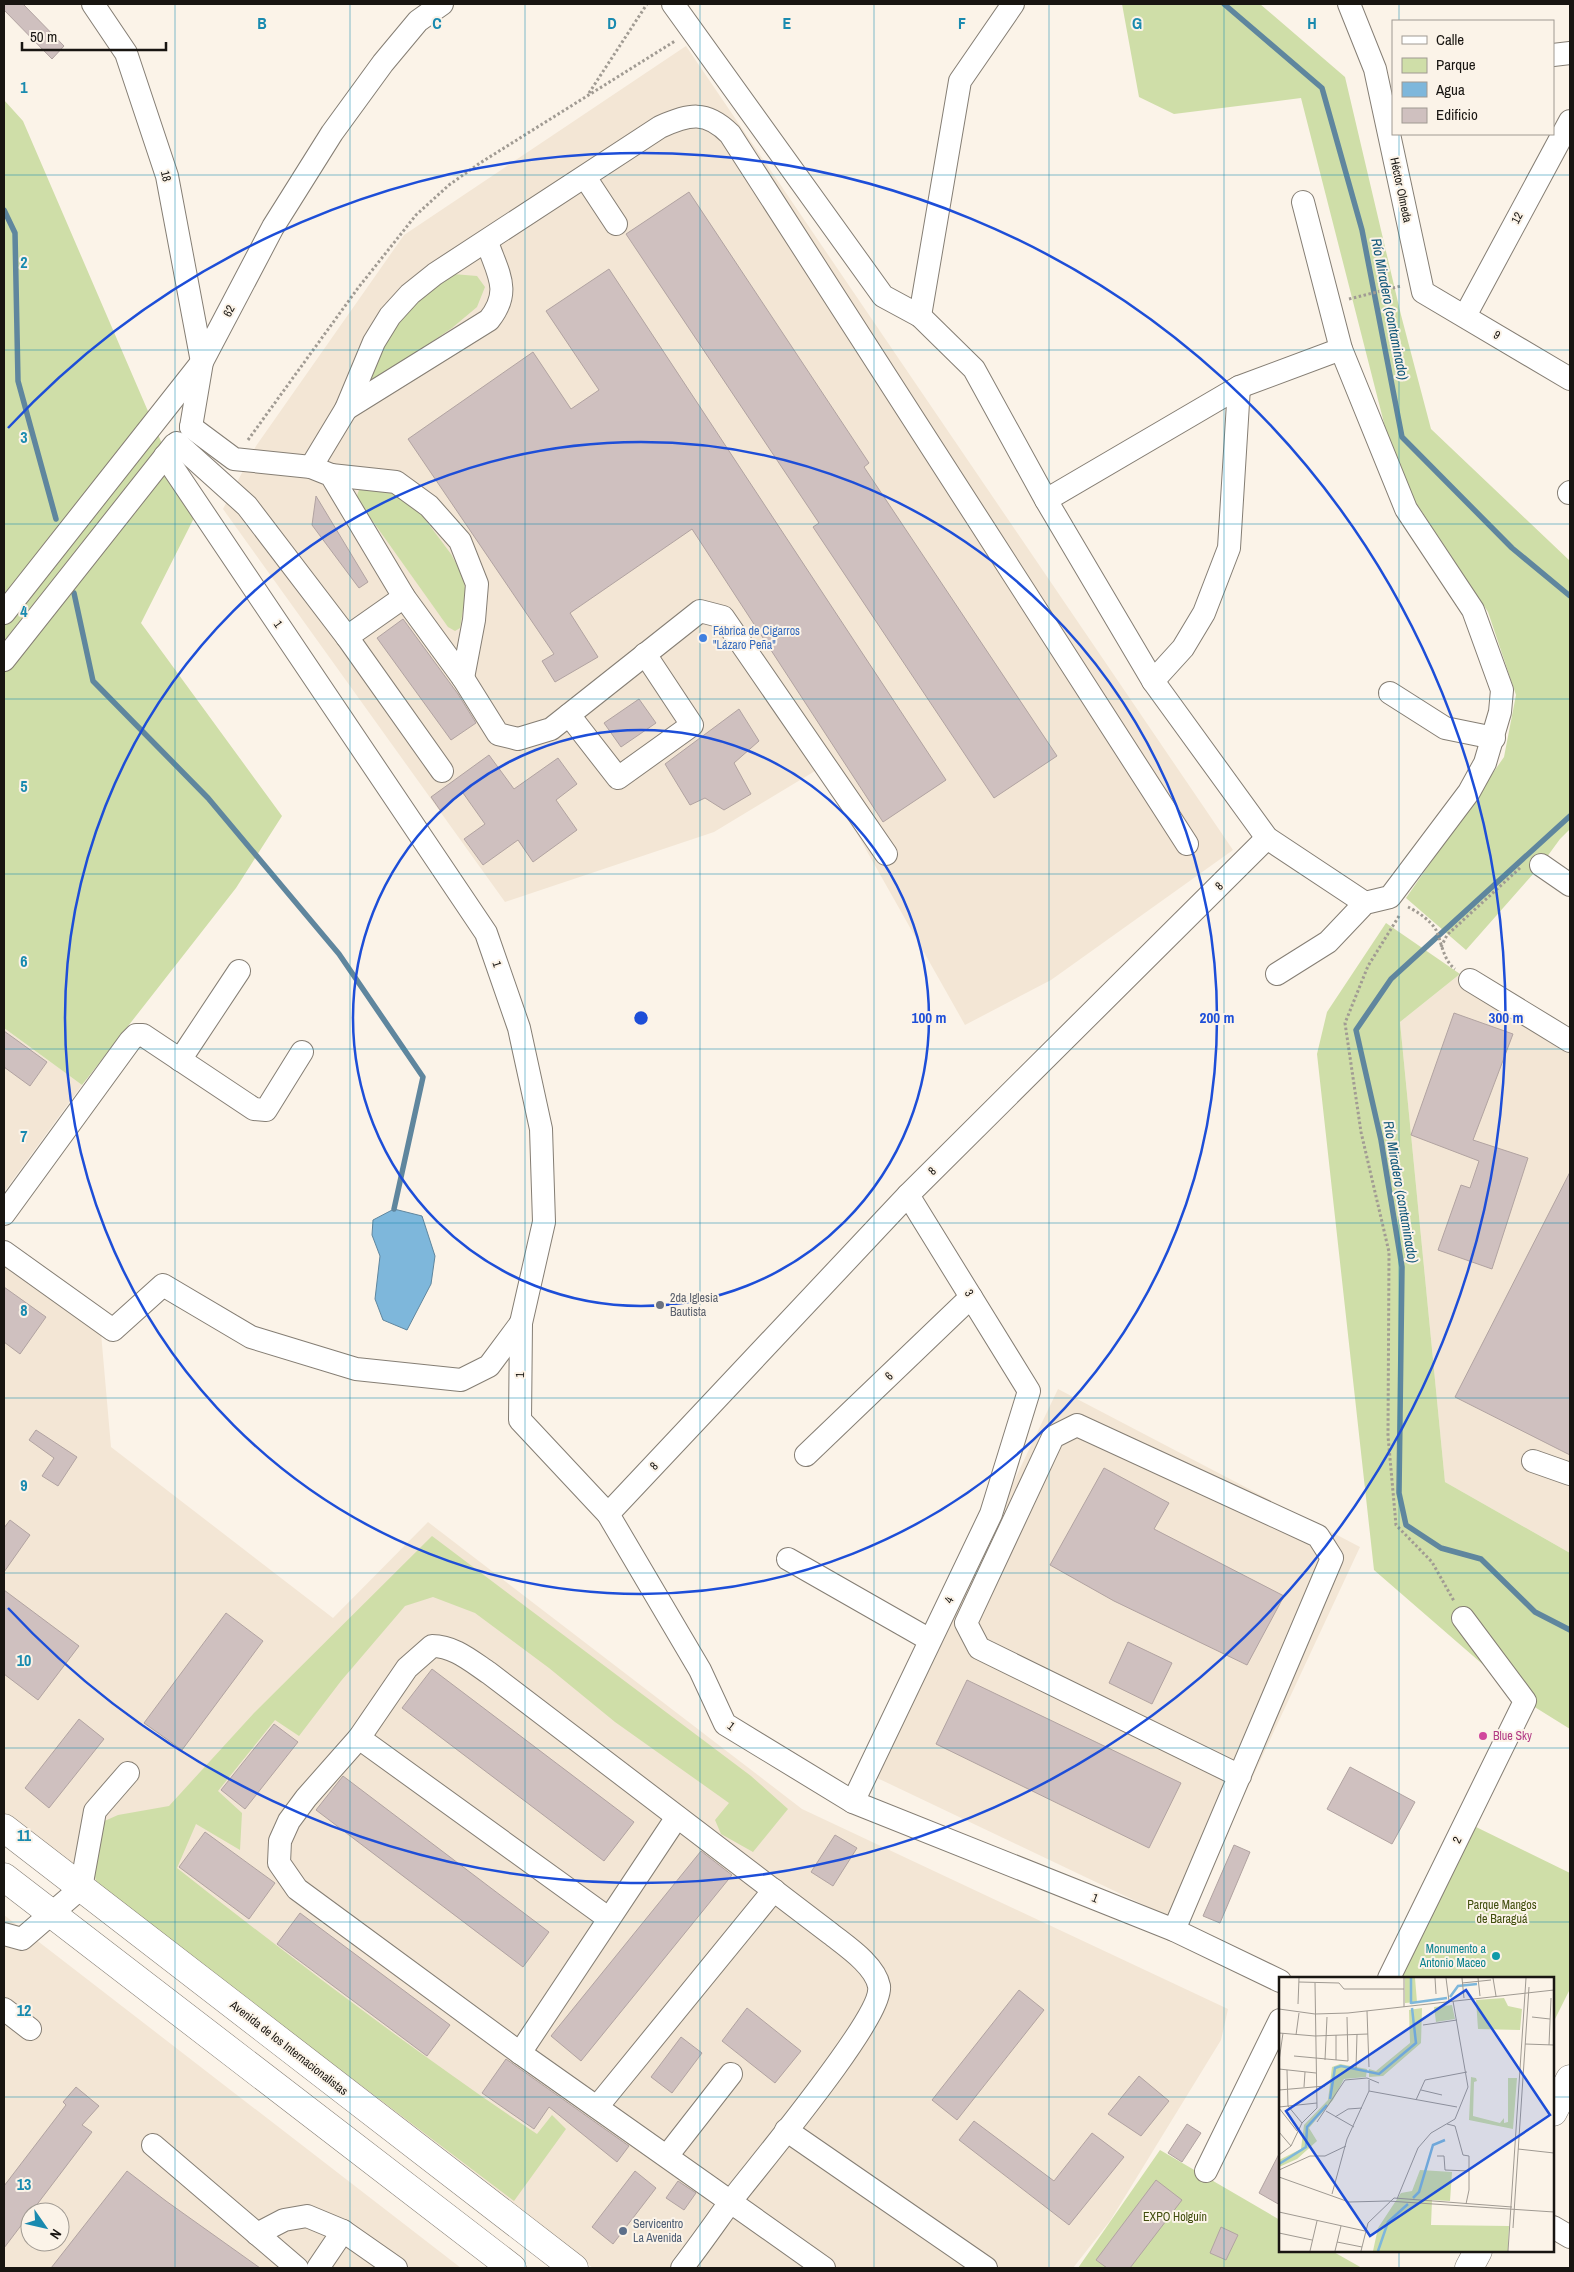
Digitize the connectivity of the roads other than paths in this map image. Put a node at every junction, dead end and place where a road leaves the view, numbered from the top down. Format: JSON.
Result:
{"nodes":[{"id":1,"x":93,"y":4,"type":"edge"},
{"id":2,"x":442,"y":4,"type":"edge"},
{"id":3,"x":673,"y":4,"type":"edge"},
{"id":4,"x":1013,"y":4,"type":"edge"},
{"id":5,"x":1348,"y":4,"type":"edge"},
{"id":6,"x":1570,"y":53,"type":"edge"},
{"id":7,"x":1554,"y":55,"type":"edge"},
{"id":8,"x":1384,"y":68,"type":"edge"},
{"id":9,"x":1392,"y":114,"type":"edge"},
{"id":10,"x":1570,"y":121,"type":"edge"},
{"id":11,"x":1396,"y":135,"type":"edge"},
{"id":12,"x":585,"y":177,"type":"junction"},
{"id":13,"x":1303,"y":202,"type":"dead end"},
{"id":14,"x":616,"y":224,"type":"dead end"},
{"id":15,"x":487,"y":242,"type":"junction"},
{"id":16,"x":1423,"y":292,"type":"joint"},
{"id":17,"x":920,"y":316,"type":"junction"},
{"id":18,"x":1465,"y":316,"type":"junction"},
{"id":19,"x":1341,"y":349,"type":"junction"},
{"id":20,"x":202,"y":362,"type":"junction"},
{"id":21,"x":1570,"y":379,"type":"edge"},
{"id":22,"x":1239,"y":387,"type":"junction"},
{"id":23,"x":346,"y":409,"type":"junction"},
{"id":24,"x":177,"y":442,"type":"junction"},
{"id":25,"x":321,"y":471,"type":"junction"},
{"id":26,"x":1046,"y":500,"type":"junction"},
{"id":27,"x":404,"y":598,"type":"junction"},
{"id":28,"x":4,"y":613,"type":"edge"},
{"id":29,"x":347,"y":637,"type":"junction"},
{"id":30,"x":645,"y":654,"type":"junction"},
{"id":31,"x":4,"y":660,"type":"edge"},
{"id":32,"x":462,"y":678,"type":"junction"},
{"id":33,"x":1153,"y":680,"type":"junction"},
{"id":34,"x":1390,"y":692,"type":"dead end"},
{"id":35,"x":569,"y":714,"type":"junction"},
{"id":36,"x":1494,"y":738,"type":"junction"},
{"id":37,"x":442,"y":771,"type":"dead end"},
{"id":38,"x":1267,"y":838,"type":"junction"},
{"id":39,"x":1187,"y":844,"type":"dead end"},
{"id":40,"x":886,"y":854,"type":"dead end"},
{"id":41,"x":1542,"y":866,"type":"road end"},
{"id":42,"x":1570,"y":885,"type":"edge"},
{"id":43,"x":1365,"y":903,"type":"junction"},
{"id":44,"x":239,"y":971,"type":"dead end"},
{"id":45,"x":1277,"y":974,"type":"dead end"},
{"id":46,"x":1470,"y":980,"type":"dead end"},
{"id":47,"x":1570,"y":1041,"type":"edge"},
{"id":48,"x":302,"y":1052,"type":"dead end"},
{"id":49,"x":180,"y":1060,"type":"junction"},
{"id":50,"x":908,"y":1195,"type":"junction"},
{"id":51,"x":4,"y":1214,"type":"edge"},
{"id":52,"x":4,"y":1252,"type":"edge"},
{"id":53,"x":971,"y":1297,"type":"junction"},
{"id":54,"x":521,"y":1323,"type":"junction"},
{"id":55,"x":1029,"y":1391,"type":"joint"},
{"id":56,"x":806,"y":1455,"type":"dead end"},
{"id":57,"x":1533,"y":1461,"type":"dead end"},
{"id":58,"x":1570,"y":1474,"type":"edge"},
{"id":59,"x":608,"y":1514,"type":"junction"},
{"id":60,"x":788,"y":1559,"type":"dead end"},
{"id":61,"x":1463,"y":1618,"type":"road end"},
{"id":62,"x":930,"y":1640,"type":"junction"},
{"id":63,"x":359,"y":1738,"type":"junction"},
{"id":64,"x":128,"y":1773,"type":"dead end"},
{"id":65,"x":1240,"y":1776,"type":"junction"},
{"id":66,"x":853,"y":1802,"type":"junction"},
{"id":67,"x":677,"y":1816,"type":"junction"},
{"id":68,"x":4,"y":1828,"type":"edge"},
{"id":69,"x":4,"y":1877,"type":"edge"},
{"id":70,"x":81,"y":1888,"type":"junction"},
{"id":71,"x":774,"y":1890,"type":"junction"},
{"id":72,"x":52,"y":1914,"type":"junction"},
{"id":73,"x":608,"y":1918,"type":"junction"},
{"id":74,"x":1174,"y":1930,"type":"junction"},
{"id":75,"x":4,"y":1934,"type":"edge"},
{"id":76,"x":1389,"y":1977,"type":"edge"},
{"id":77,"x":1279,"y":1981,"type":"edge"},
{"id":78,"x":4,"y":2009,"type":"edge"},
{"id":79,"x":1279,"y":2022,"type":"edge"},
{"id":80,"x":30,"y":2029,"type":"dead end"},
{"id":81,"x":520,"y":2053,"type":"junction"},
{"id":82,"x":731,"y":2074,"type":"dead end"},
{"id":83,"x":596,"y":2107,"type":"junction"},
{"id":84,"x":786,"y":2130,"type":"junction"},
{"id":85,"x":153,"y":2144,"type":"dead end"},
{"id":86,"x":667,"y":2156,"type":"junction"},
{"id":87,"x":1206,"y":2171,"type":"dead end"},
{"id":88,"x":731,"y":2201,"type":"junction"},
{"id":89,"x":1554,"y":2228,"type":"edge"},
{"id":90,"x":343,"y":2231,"type":"junction"},
{"id":91,"x":257,"y":2234,"type":"junction"},
{"id":92,"x":1570,"y":2237,"type":"edge"},
{"id":93,"x":1477,"y":2252,"type":"edge"},
{"id":94,"x":297,"y":2268,"type":"edge"},
{"id":95,"x":318,"y":2268,"type":"edge"},
{"id":96,"x":396,"y":2268,"type":"edge"},
{"id":97,"x":512,"y":2268,"type":"edge"},
{"id":98,"x":574,"y":2268,"type":"edge"},
{"id":99,"x":682,"y":2268,"type":"edge"},
{"id":100,"x":824,"y":2268,"type":"edge"},
{"id":101,"x":986,"y":2268,"type":"edge"},
{"id":102,"x":1469,"y":2268,"type":"edge"}],
"edges":[{"from":1,"to":20,"type":"street","name":"18"},
{"from":2,"to":20,"type":"street","name":"62"},
{"from":3,"to":17,"type":"street"},
{"from":4,"to":17,"type":"street"},
{"from":5,"to":8,"type":"street","name":"Héctor Olmeda"},
{"from":6,"to":7,"type":"street"},
{"from":8,"to":9,"type":"street","name":"Héctor Olmeda"},
{"from":10,"to":18,"type":"street","name":"12"},
{"from":11,"to":16,"type":"street","name":"Héctor Olmeda"},
{"from":12,"to":14,"type":"street"},
{"from":12,"to":15,"type":"street"},
{"from":12,"to":39,"type":"street"},
{"from":13,"to":19,"type":"street"},
{"from":15,"to":23,"type":"street"},
{"from":15,"to":23,"type":"street"},
{"from":16,"to":18,"type":"street","name":"9"},
{"from":17,"to":26,"type":"street"},
{"from":18,"to":21,"type":"street","name":"9"},
{"from":19,"to":22,"type":"street"},
{"from":19,"to":36,"type":"street"},
{"from":20,"to":24,"type":"street"},
{"from":20,"to":28,"type":"street","name":"62"},
{"from":22,"to":26,"type":"street"},
{"from":22,"to":33,"type":"street"},
{"from":23,"to":25,"type":"street"},
{"from":24,"to":25,"type":"street"},
{"from":24,"to":29,"type":"street"},
{"from":24,"to":31,"type":"street"},
{"from":24,"to":54,"type":"street","name":"1"},
{"from":25,"to":27,"type":"street"},
{"from":25,"to":32,"type":"street"},
{"from":26,"to":33,"type":"street"},
{"from":27,"to":29,"type":"street"},
{"from":27,"to":32,"type":"street"},
{"from":29,"to":37,"type":"street"},
{"from":30,"to":35,"type":"street"},
{"from":30,"to":35,"type":"street"},
{"from":30,"to":40,"type":"street"},
{"from":32,"to":35,"type":"street"},
{"from":33,"to":38,"type":"street"},
{"from":34,"to":36,"type":"street"},
{"from":36,"to":43,"type":"street"},
{"from":38,"to":43,"type":"street"},
{"from":38,"to":50,"type":"street","name":"8"},
{"from":41,"to":42,"type":"street"},
{"from":43,"to":45,"type":"street"},
{"from":44,"to":49,"type":"street"},
{"from":46,"to":47,"type":"street"},
{"from":48,"to":49,"type":"street"},
{"from":49,"to":51,"type":"street"},
{"from":50,"to":53,"type":"street","name":"3"},
{"from":50,"to":59,"type":"street","name":"8"},
{"from":52,"to":54,"type":"street"},
{"from":53,"to":55,"type":"street","name":"3"},
{"from":53,"to":56,"type":"street","name":"6"},
{"from":54,"to":59,"type":"street","name":"1"},
{"from":55,"to":62,"type":"street","name":"4"},
{"from":57,"to":58,"type":"street"},
{"from":59,"to":66,"type":"street","name":"1"},
{"from":60,"to":62,"type":"street"},
{"from":61,"to":76,"type":"street","name":"2"},
{"from":62,"to":66,"type":"street","name":"4"},
{"from":63,"to":67,"type":"street"},
{"from":63,"to":73,"type":"street"},
{"from":63,"to":81,"type":"street"},
{"from":64,"to":70,"type":"street"},
{"from":65,"to":65,"type":"street"},
{"from":65,"to":74,"type":"street"},
{"from":66,"to":74,"type":"street","name":"1"},
{"from":67,"to":71,"type":"street"},
{"from":67,"to":73,"type":"street"},
{"from":68,"to":70,"type":"main road","name":"Avenida de los Internacionalistas"},
{"from":69,"to":72,"type":"main road"},
{"from":70,"to":72,"type":"street"},
{"from":70,"to":98,"type":"main road","name":"Avenida de los Internacionalistas"},
{"from":71,"to":83,"type":"street"},
{"from":71,"to":84,"type":"street"},
{"from":72,"to":75,"type":"street"},
{"from":72,"to":97,"type":"main road"},
{"from":73,"to":81,"type":"street"},
{"from":74,"to":77,"type":"street","name":"1"},
{"from":78,"to":80,"type":"street"},
{"from":79,"to":87,"type":"street"},
{"from":81,"to":83,"type":"street"},
{"from":82,"to":86,"type":"street"},
{"from":83,"to":86,"type":"street"},
{"from":84,"to":88,"type":"street"},
{"from":84,"to":101,"type":"street"},
{"from":85,"to":91,"type":"street"},
{"from":86,"to":88,"type":"street"},
{"from":88,"to":99,"type":"street"},
{"from":88,"to":100,"type":"street"},
{"from":89,"to":92,"type":"street"},
{"from":90,"to":91,"type":"street"},
{"from":90,"to":95,"type":"street"},
{"from":90,"to":96,"type":"street"},
{"from":91,"to":94,"type":"street"},
{"from":93,"to":102,"type":"main road"}]}
